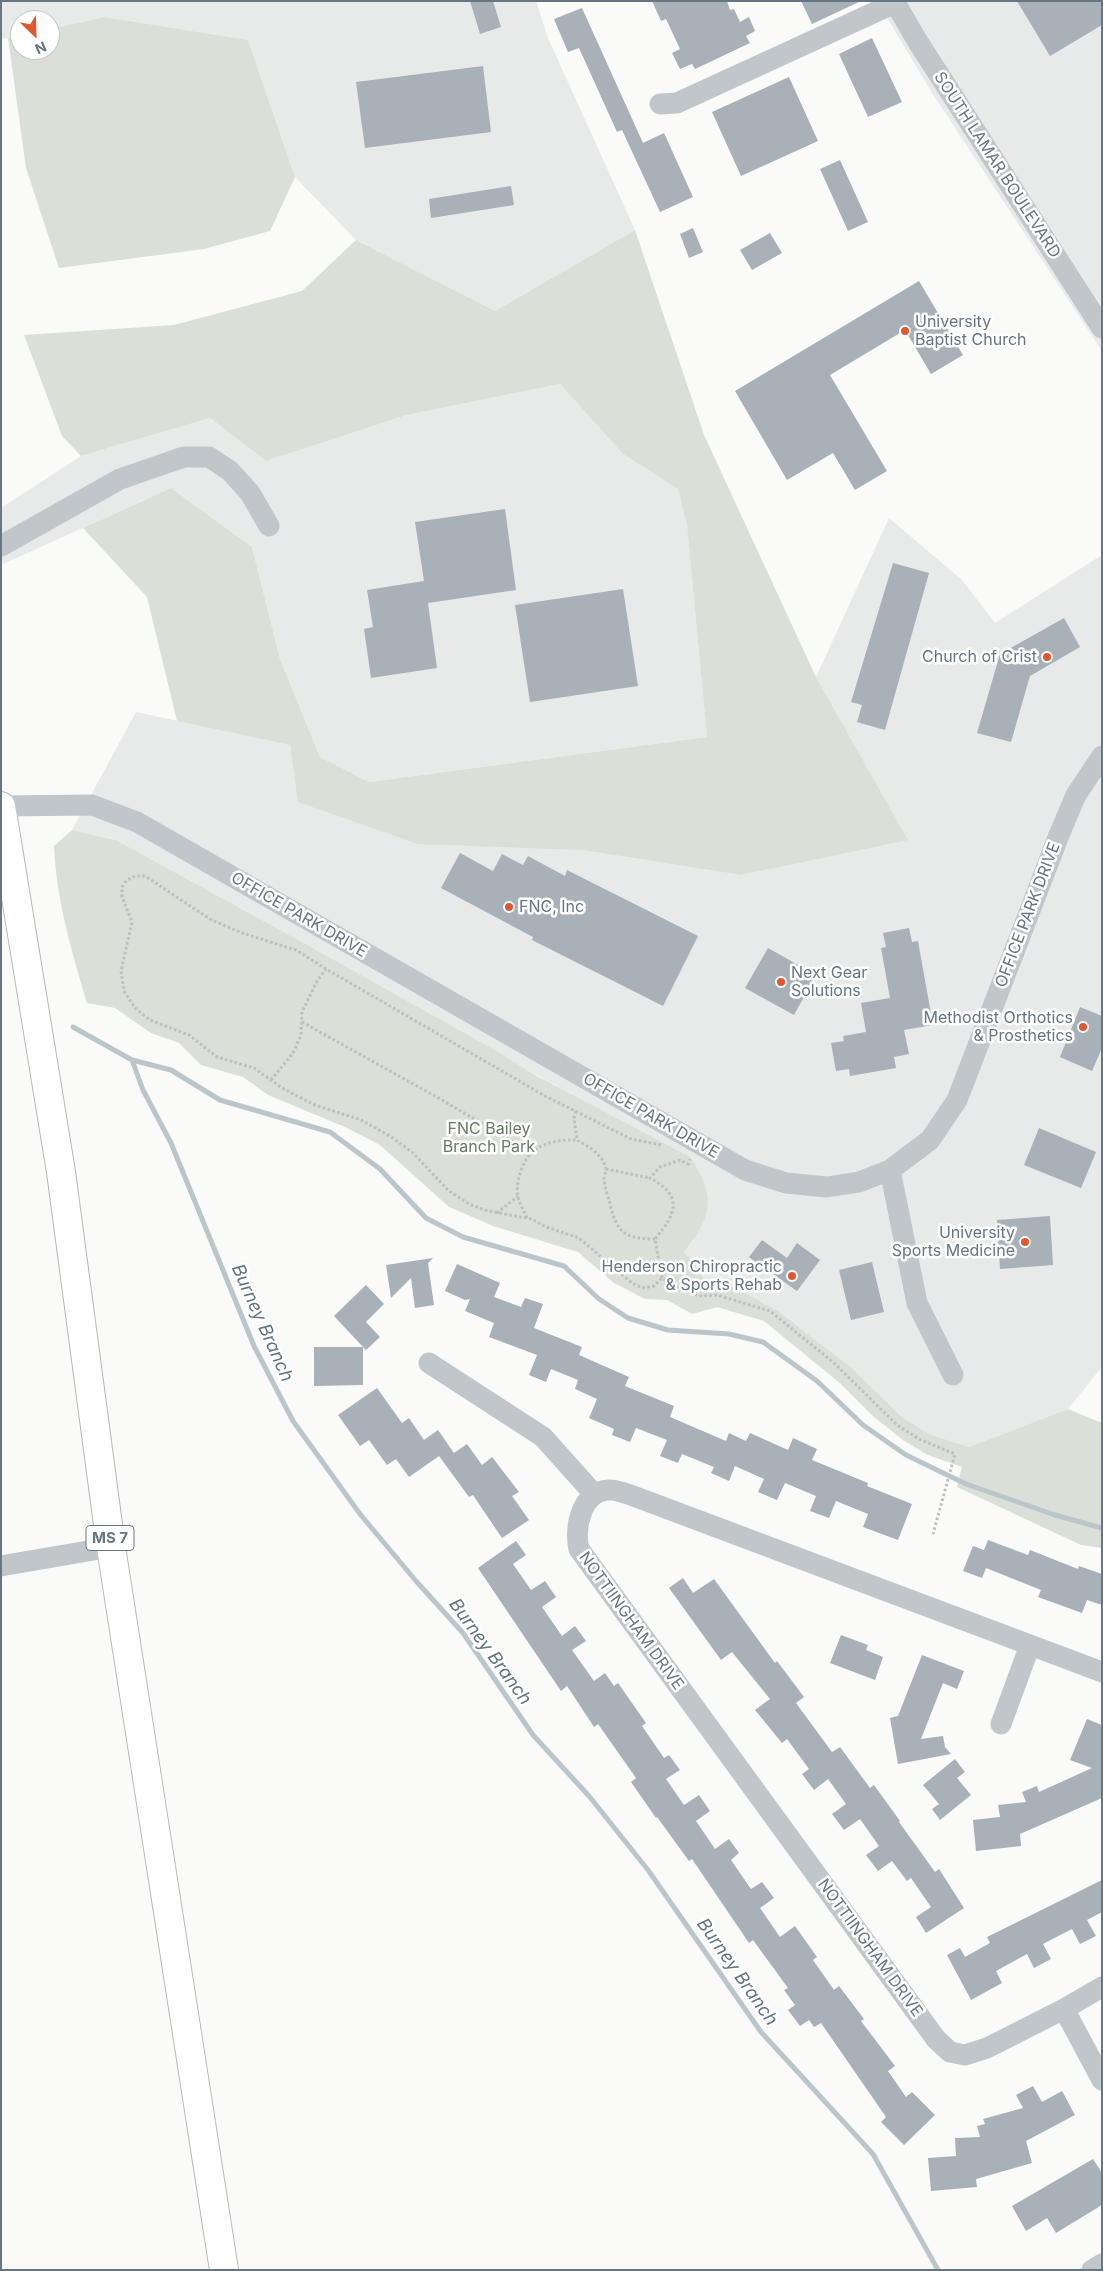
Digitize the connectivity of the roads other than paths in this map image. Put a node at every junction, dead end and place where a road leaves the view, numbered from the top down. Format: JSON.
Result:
{"nodes":[{"id":1,"x":894,"y":2,"type":"edge"},
{"id":2,"x":660,"y":104,"type":"dead end"},
{"id":3,"x":1102,"y":328,"type":"edge"},
{"id":4,"x":269,"y":526,"type":"dead end"},
{"id":5,"x":1,"y":546,"type":"edge"},
{"id":6,"x":1102,"y":756,"type":"edge"},
{"id":7,"x":1,"y":806,"type":"edge"},
{"id":8,"x":890,"y":1170,"type":"junction"},
{"id":9,"x":429,"y":1363,"type":"dead end"},
{"id":10,"x":952,"y":1375,"type":"dead end"},
{"id":11,"x":594,"y":1494,"type":"junction"},
{"id":12,"x":111,"y":1547,"type":"junction"},
{"id":13,"x":1,"y":1566,"type":"edge"},
{"id":14,"x":1030,"y":1645,"type":"junction"},
{"id":15,"x":1102,"y":1672,"type":"edge"},
{"id":16,"x":1001,"y":1724,"type":"dead end"},
{"id":17,"x":1102,"y":1987,"type":"edge"},
{"id":18,"x":1064,"y":2009,"type":"junction"},
{"id":19,"x":1102,"y":2080,"type":"edge"},
{"id":20,"x":1102,"y":2264,"type":"edge"},
{"id":21,"x":224,"y":2270,"type":"edge"},
{"id":22,"x":1092,"y":2270,"type":"edge"}],
"edges":[{"from":1,"to":2,"type":"street"},
{"from":1,"to":3,"type":"street","name":"SOUTH LAMAR BOULEVARD"},
{"from":4,"to":5,"type":"street"},
{"from":6,"to":8,"type":"street","name":"OFFICE PARK DRIVE"},
{"from":7,"to":8,"type":"street","name":"OFFICE PARK DRIVE"},
{"from":7,"to":12,"type":"highway","number":"MS 7"},
{"from":8,"to":10,"type":"street"},
{"from":9,"to":11,"type":"street"},
{"from":11,"to":14,"type":"street"},
{"from":11,"to":18,"type":"street","name":"NOTTIINGHAM DRIVE"},
{"from":12,"to":13,"type":"street"},
{"from":12,"to":21,"type":"highway","number":"MS 7"},
{"from":14,"to":15,"type":"street"},
{"from":14,"to":16,"type":"street"},
{"from":17,"to":18,"type":"street","name":"NOTTIINGHAM DRIVE"},
{"from":18,"to":19,"type":"street"},
{"from":20,"to":22,"type":"street"}]}
